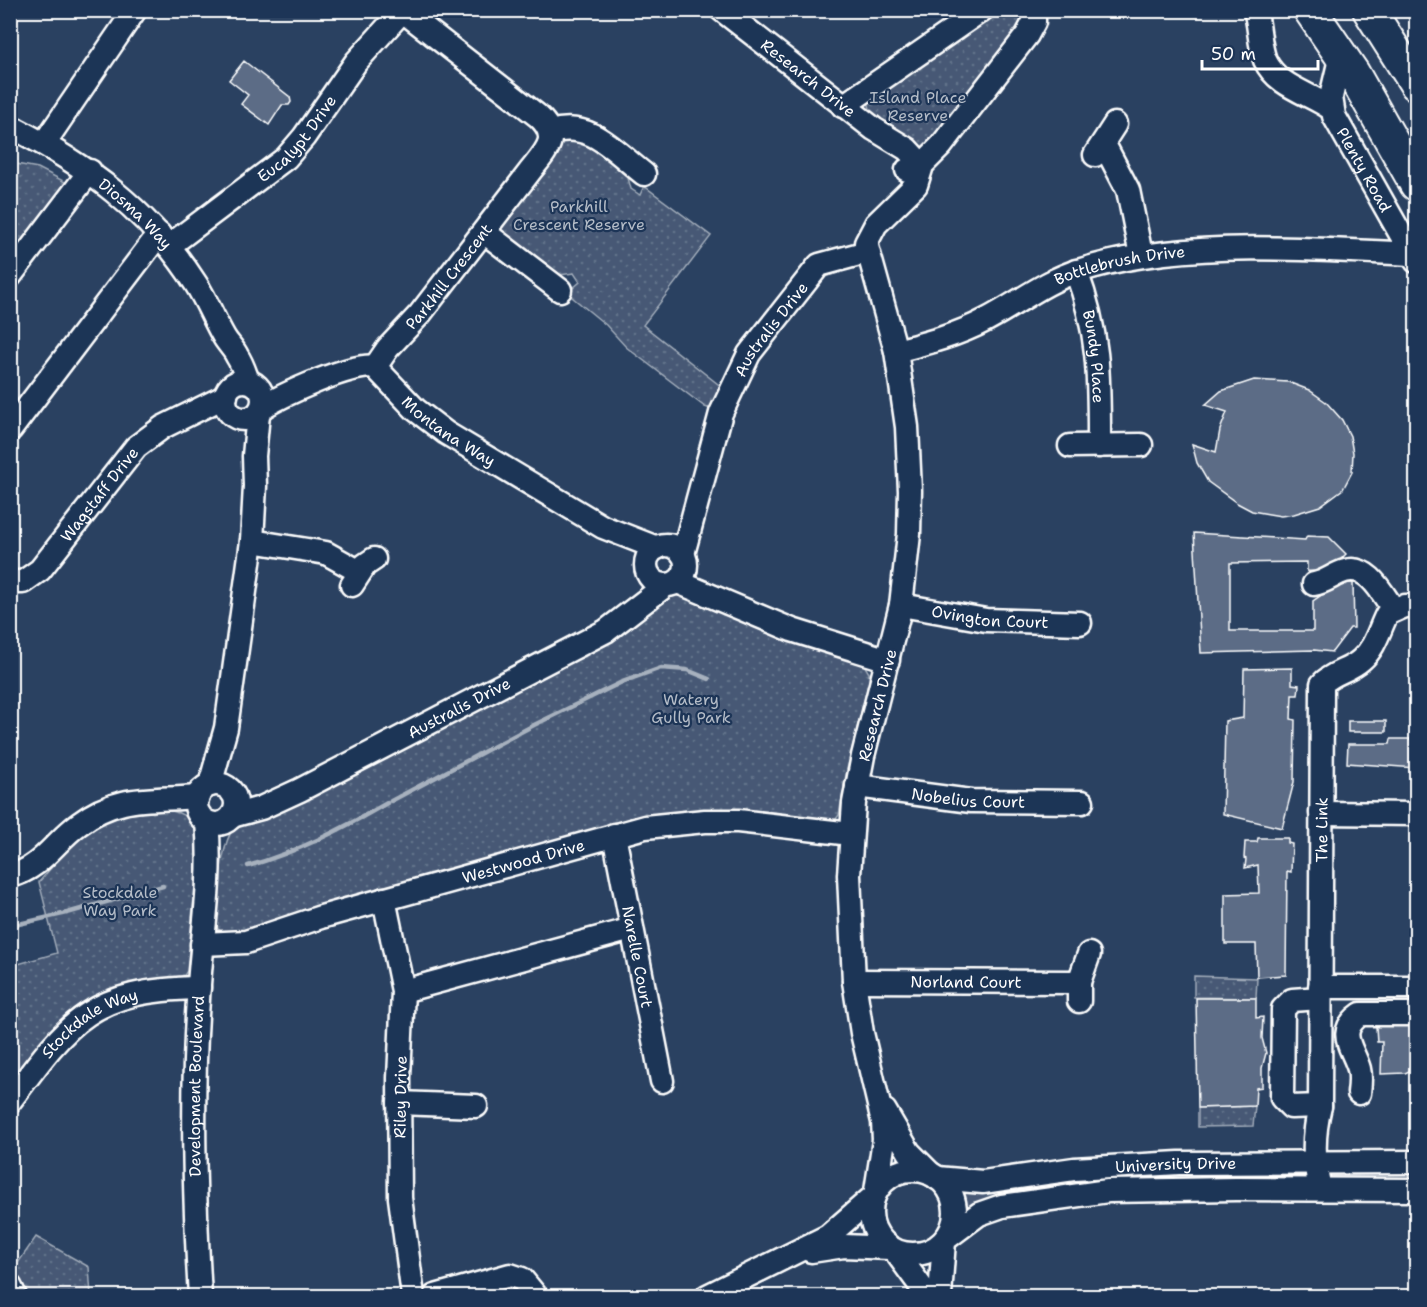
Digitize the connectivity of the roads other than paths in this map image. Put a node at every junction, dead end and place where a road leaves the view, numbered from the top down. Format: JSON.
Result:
{"nodes":[{"id":1,"x":135,"y":10,"type":"edge"},
{"id":2,"x":722,"y":10,"type":"edge"},
{"id":3,"x":982,"y":10,"type":"edge"},
{"id":4,"x":1034,"y":10,"type":"edge"},
{"id":5,"x":1255,"y":10,"type":"edge"},
{"id":6,"x":1310,"y":10,"type":"edge"},
{"id":7,"x":1369,"y":10,"type":"edge"},
{"id":8,"x":403,"y":11,"type":"edge"},
{"id":9,"x":736,"y":19,"type":"edge"},
{"id":10,"x":1337,"y":68,"type":"junction"},
{"id":11,"x":1416,"y":84,"type":"edge"},
{"id":12,"x":1299,"y":90,"type":"junction"},
{"id":13,"x":843,"y":105,"type":"junction"},
{"id":14,"x":1332,"y":109,"type":"junction"},
{"id":15,"x":1115,"y":124,"type":"dead end"},
{"id":16,"x":10,"y":126,"type":"edge"},
{"id":17,"x":551,"y":132,"type":"junction"},
{"id":18,"x":45,"y":142,"type":"junction"},
{"id":19,"x":912,"y":168,"type":"junction"},
{"id":20,"x":90,"y":171,"type":"junction"},
{"id":21,"x":644,"y":176,"type":"dead end"},
{"id":22,"x":1416,"y":184,"type":"edge"},
{"id":23,"x":1390,"y":217,"type":"junction"},
{"id":24,"x":484,"y":232,"type":"junction"},
{"id":25,"x":164,"y":240,"type":"junction"},
{"id":26,"x":1359,"y":251,"type":"junction"},
{"id":27,"x":859,"y":254,"type":"junction"},
{"id":28,"x":1141,"y":255,"type":"junction"},
{"id":29,"x":1414,"y":258,"type":"edge"},
{"id":30,"x":1076,"y":271,"type":"junction"},
{"id":31,"x":10,"y":276,"type":"edge"},
{"id":32,"x":564,"y":290,"type":"dead end"},
{"id":33,"x":896,"y":351,"type":"junction"},
{"id":34,"x":375,"y":367,"type":"junction"},
{"id":35,"x":245,"y":400,"type":"junction"},
{"id":36,"x":11,"y":429,"type":"edge"},
{"id":37,"x":1141,"y":445,"type":"dead end"},
{"id":38,"x":1070,"y":446,"type":"dead end"},
{"id":39,"x":1099,"y":446,"type":"junction"},
{"id":40,"x":252,"y":541,"type":"junction"},
{"id":41,"x":666,"y":565,"type":"junction"},
{"id":42,"x":362,"y":572,"type":"dead end"},
{"id":43,"x":10,"y":582,"type":"edge"},
{"id":44,"x":1314,"y":584,"type":"dead end"},
{"id":45,"x":901,"y":605,"type":"junction"},
{"id":46,"x":1416,"y":606,"type":"edge"},
{"id":47,"x":1394,"y":610,"type":"junction"},
{"id":48,"x":1080,"y":623,"type":"dead end"},
{"id":49,"x":888,"y":660,"type":"junction"},
{"id":50,"x":858,"y":786,"type":"junction"},
{"id":51,"x":1082,"y":802,"type":"dead end"},
{"id":52,"x":217,"y":804,"type":"junction"},
{"id":53,"x":1321,"y":813,"type":"junction"},
{"id":54,"x":1416,"y":814,"type":"edge"},
{"id":55,"x":851,"y":834,"type":"junction"},
{"id":56,"x":614,"y":835,"type":"junction"},
{"id":57,"x":10,"y":876,"type":"edge"},
{"id":58,"x":384,"y":899,"type":"junction"},
{"id":59,"x":632,"y":929,"type":"junction"},
{"id":60,"x":202,"y":944,"type":"junction"},
{"id":61,"x":1089,"y":954,"type":"dead end"},
{"id":62,"x":854,"y":981,"type":"junction"},
{"id":63,"x":1416,"y":987,"type":"edge"},
{"id":64,"x":403,"y":991,"type":"junction"},
{"id":65,"x":1320,"y":993,"type":"junction"},
{"id":66,"x":198,"y":994,"type":"junction"},
{"id":67,"x":1416,"y":1014,"type":"edge"},
{"id":68,"x":662,"y":1081,"type":"dead end"},
{"id":69,"x":1359,"y":1093,"type":"dead end"},
{"id":70,"x":10,"y":1101,"type":"edge"},
{"id":71,"x":880,"y":1102,"type":"junction"},
{"id":72,"x":399,"y":1103,"type":"junction"},
{"id":73,"x":476,"y":1106,"type":"dead end"},
{"id":74,"x":1320,"y":1106,"type":"junction"},
{"id":75,"x":1416,"y":1162,"type":"edge"},
{"id":76,"x":1321,"y":1163,"type":"junction"},
{"id":77,"x":934,"y":1176,"type":"junction"},
{"id":78,"x":1320,"y":1189,"type":"junction"},
{"id":79,"x":1416,"y":1190,"type":"edge"},
{"id":80,"x":875,"y":1193,"type":"junction"},
{"id":81,"x":945,"y":1239,"type":"junction"},
{"id":82,"x":892,"y":1249,"type":"junction"},
{"id":83,"x":798,"y":1253,"type":"junction"},
{"id":84,"x":10,"y":1286,"type":"edge"},
{"id":85,"x":15,"y":1296,"type":"edge"},
{"id":86,"x":200,"y":1296,"type":"edge"},
{"id":87,"x":412,"y":1296,"type":"edge"},
{"id":88,"x":435,"y":1296,"type":"edge"},
{"id":89,"x":536,"y":1296,"type":"edge"},
{"id":90,"x":708,"y":1296,"type":"edge"},
{"id":91,"x":928,"y":1296,"type":"edge"},
{"id":92,"x":940,"y":1296,"type":"edge"}],
"edges":[{"from":1,"to":18,"type":"street"},
{"from":2,"to":9,"type":"street","name":"Research Drive"},
{"from":3,"to":13,"type":"street"},
{"from":4,"to":19,"type":"street"},
{"from":5,"to":12,"type":"street","name":"Plenty Road"},
{"from":6,"to":10,"type":"highway"},
{"from":7,"to":11,"type":"highway"},
{"from":8,"to":17,"type":"street"},
{"from":8,"to":25,"type":"street","name":"Eucalypt Drive"},
{"from":9,"to":13,"type":"street","name":"Research Drive"},
{"from":10,"to":12,"type":"street"},
{"from":10,"to":14,"type":"street","name":"Plenty Road"},
{"from":10,"to":22,"type":"highway"},
{"from":12,"to":14,"type":"street","name":"Plenty Road"},
{"from":13,"to":19,"type":"street","name":"Research Drive"},
{"from":14,"to":23,"type":"street","name":"Plenty Road"},
{"from":15,"to":28,"type":"street"},
{"from":16,"to":18,"type":"street","name":"Diosma Way"},
{"from":17,"to":21,"type":"street"},
{"from":17,"to":24,"type":"street","name":"Parkhill Crescent"},
{"from":18,"to":20,"type":"street","name":"Diosma Way"},
{"from":19,"to":27,"type":"street"},
{"from":20,"to":25,"type":"street","name":"Diosma Way"},
{"from":20,"to":31,"type":"street"},
{"from":23,"to":26,"type":"street"},
{"from":23,"to":29,"type":"street","name":"Plenty Road"},
{"from":24,"to":32,"type":"street"},
{"from":24,"to":34,"type":"street","name":"Parkhill Crescent"},
{"from":25,"to":35,"type":"street","name":"Diosma Way"},
{"from":25,"to":36,"type":"street","name":"Eucalypt Drive"},
{"from":26,"to":28,"type":"street","name":"Bottlebrush Drive"},
{"from":26,"to":29,"type":"street","name":"Bottlebrush Drive"},
{"from":27,"to":33,"type":"street","name":"Research Drive"},
{"from":27,"to":41,"type":"street","name":"Australis Drive"},
{"from":28,"to":30,"type":"street","name":"Bottlebrush Drive"},
{"from":30,"to":33,"type":"street","name":"Bottlebrush Drive"},
{"from":30,"to":39,"type":"street","name":"Bundy Place"},
{"from":33,"to":45,"type":"street","name":"Research Drive"},
{"from":34,"to":35,"type":"street"},
{"from":34,"to":41,"type":"street","name":"Montana Way"},
{"from":35,"to":40,"type":"street","name":"Diosma Way"},
{"from":35,"to":43,"type":"street","name":"Wagstaff Drive"},
{"from":37,"to":39,"type":"street"},
{"from":38,"to":39,"type":"street"},
{"from":40,"to":42,"type":"street"},
{"from":40,"to":52,"type":"street","name":"Diosma Way"},
{"from":41,"to":49,"type":"street","name":"Montana Way"},
{"from":41,"to":52,"type":"street","name":"Australis Drive"},
{"from":44,"to":47,"type":"street"},
{"from":45,"to":48,"type":"street","name":"Ovington Court"},
{"from":45,"to":49,"type":"street","name":"Research Drive"},
{"from":46,"to":47,"type":"street"},
{"from":47,"to":53,"type":"street","name":"The Link"},
{"from":49,"to":50,"type":"street","name":"Research Drive"},
{"from":50,"to":51,"type":"street","name":"Nobelius Court"},
{"from":50,"to":55,"type":"street","name":"Research Drive"},
{"from":52,"to":57,"type":"street"},
{"from":52,"to":60,"type":"street","name":"Development Boulevard"},
{"from":53,"to":54,"type":"street"},
{"from":53,"to":65,"type":"street","name":"The Link"},
{"from":55,"to":56,"type":"street","name":"Westwood Drive"},
{"from":55,"to":62,"type":"street","name":"Research Drive"},
{"from":56,"to":58,"type":"street","name":"Westwood Drive"},
{"from":56,"to":59,"type":"street","name":"Narelle Court"},
{"from":58,"to":60,"type":"street","name":"Westwood Drive"},
{"from":58,"to":64,"type":"street","name":"Riley Drive"},
{"from":59,"to":64,"type":"street"},
{"from":59,"to":68,"type":"street","name":"Narelle Court"},
{"from":60,"to":66,"type":"street","name":"Development Boulevard"},
{"from":61,"to":62,"type":"street","name":"Norland Court"},
{"from":62,"to":71,"type":"street","name":"Research Drive"},
{"from":63,"to":65,"type":"street"},
{"from":64,"to":72,"type":"street","name":"Riley Drive"},
{"from":65,"to":74,"type":"street","name":"The Link"},
{"from":65,"to":74,"type":"street"},
{"from":66,"to":70,"type":"street","name":"Stockdale Way"},
{"from":66,"to":86,"type":"street","name":"Development Boulevard"},
{"from":67,"to":69,"type":"street"},
{"from":71,"to":77,"type":"street","name":"Research Drive"},
{"from":71,"to":80,"type":"street","name":"Research Drive"},
{"from":72,"to":73,"type":"street"},
{"from":72,"to":87,"type":"street","name":"Riley Drive"},
{"from":74,"to":76,"type":"street","name":"The Link"},
{"from":75,"to":76,"type":"street","name":"University Drive"},
{"from":76,"to":77,"type":"street","name":"University Drive"},
{"from":76,"to":78,"type":"street","name":"The Link"},
{"from":77,"to":80,"type":"street"},
{"from":77,"to":81,"type":"street"},
{"from":78,"to":79,"type":"street","name":"University Drive"},
{"from":78,"to":81,"type":"street","name":"University Drive"},
{"from":80,"to":82,"type":"street"},
{"from":80,"to":83,"type":"street"},
{"from":81,"to":82,"type":"street"},
{"from":81,"to":92,"type":"street"},
{"from":82,"to":83,"type":"street"},
{"from":82,"to":91,"type":"street"},
{"from":83,"to":90,"type":"street"},
{"from":84,"to":85,"type":"street"},
{"from":88,"to":89,"type":"street"}]}
